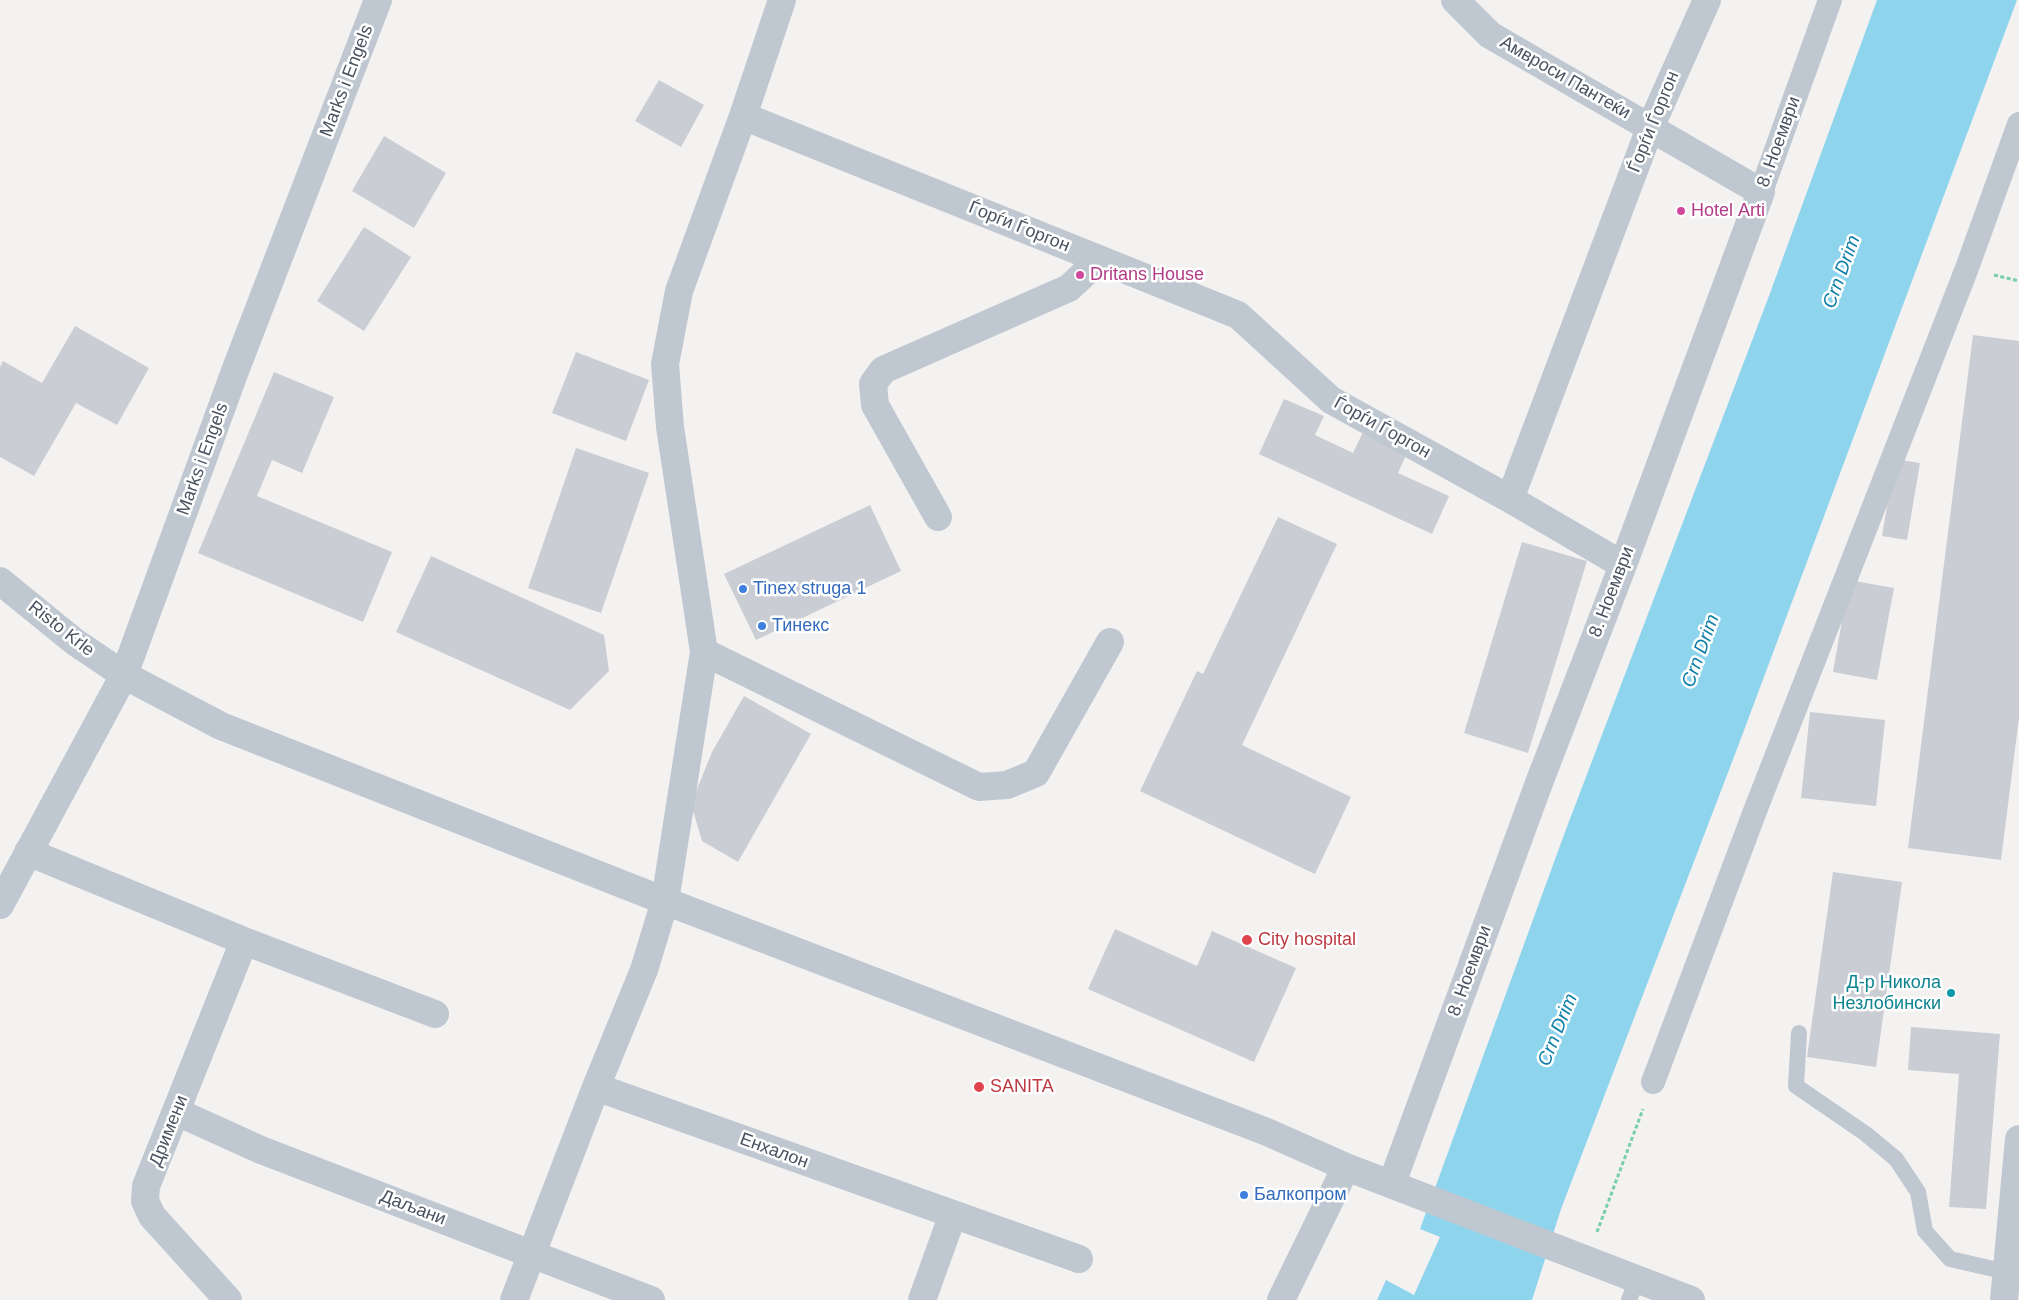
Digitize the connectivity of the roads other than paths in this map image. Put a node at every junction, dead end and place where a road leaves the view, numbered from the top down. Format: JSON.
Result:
{"nodes":[{"id":1,"x":378,"y":0,"type":"edge"},
{"id":2,"x":782,"y":0,"type":"edge"},
{"id":3,"x":1455,"y":0,"type":"edge"},
{"id":4,"x":1706,"y":0,"type":"edge"},
{"id":5,"x":1830,"y":0,"type":"edge"},
{"id":6,"x":743,"y":116,"type":"junction"},
{"id":7,"x":2019,"y":124,"type":"edge"},
{"id":8,"x":1650,"y":128,"type":"junction"},
{"id":9,"x":1761,"y":192,"type":"junction"},
{"id":10,"x":1099,"y":260,"type":"junction"},
{"id":11,"x":1510,"y":499,"type":"junction"},
{"id":12,"x":938,"y":517,"type":"dead end"},
{"id":13,"x":1623,"y":566,"type":"junction"},
{"id":14,"x":0,"y":581,"type":"edge"},
{"id":15,"x":1110,"y":642,"type":"dead end"},
{"id":16,"x":704,"y":652,"type":"junction"},
{"id":17,"x":124,"y":675,"type":"junction"},
{"id":18,"x":28,"y":852,"type":"junction"},
{"id":19,"x":665,"y":901,"type":"junction"},
{"id":20,"x":0,"y":905,"type":"edge"},
{"id":21,"x":244,"y":941,"type":"junction"},
{"id":22,"x":435,"y":1014,"type":"dead end"},
{"id":23,"x":1799,"y":1033,"type":"dead end"},
{"id":24,"x":1653,"y":1082,"type":"dead end"},
{"id":25,"x":596,"y":1087,"type":"junction"},
{"id":26,"x":177,"y":1112,"type":"junction"},
{"id":27,"x":2019,"y":1138,"type":"edge"},
{"id":28,"x":1346,"y":1167,"type":"junction"},
{"id":29,"x":1392,"y":1183,"type":"junction"},
{"id":30,"x":953,"y":1214,"type":"junction"},
{"id":31,"x":533,"y":1253,"type":"junction"},
{"id":32,"x":1079,"y":1259,"type":"dead end"},
{"id":33,"x":2007,"y":1272,"type":"junction"},
{"id":34,"x":1633,"y":1290,"type":"edge"},
{"id":35,"x":228,"y":1300,"type":"edge"},
{"id":36,"x":514,"y":1300,"type":"edge"},
{"id":37,"x":651,"y":1300,"type":"edge"},
{"id":38,"x":922,"y":1300,"type":"edge"},
{"id":39,"x":1281,"y":1300,"type":"edge"},
{"id":40,"x":1691,"y":1300,"type":"edge"},
{"id":41,"x":2004,"y":1300,"type":"edge"}],
"edges":[{"from":1,"to":17,"type":"street","name":"Marks i Engels"},
{"from":2,"to":6,"type":"street"},
{"from":3,"to":8,"type":"street","name":"Амвроси Пантеќи"},
{"from":4,"to":8,"type":"street","name":"Ѓорѓи Ѓоргон"},
{"from":5,"to":9,"type":"street","name":"8. Ноември"},
{"from":6,"to":10,"type":"street","name":"Ѓорѓи Ѓоргон"},
{"from":6,"to":16,"type":"street"},
{"from":7,"to":24,"type":"street"},
{"from":8,"to":9,"type":"street","name":"Амвроси Пантеќи"},
{"from":8,"to":11,"type":"street","name":"Ѓорѓи Ѓоргон"},
{"from":9,"to":13,"type":"street","name":"8. Ноември"},
{"from":10,"to":11,"type":"street","name":"Ѓорѓи Ѓоргон"},
{"from":10,"to":12,"type":"street"},
{"from":11,"to":13,"type":"street","name":"Ѓорѓи Ѓоргон"},
{"from":13,"to":29,"type":"street","name":"8. Ноември"},
{"from":14,"to":17,"type":"street","name":"Risto Krle"},
{"from":15,"to":16,"type":"street"},
{"from":16,"to":19,"type":"street"},
{"from":17,"to":18,"type":"street","name":"Marks i Engels"},
{"from":17,"to":19,"type":"street","name":"Risto Krle"},
{"from":18,"to":20,"type":"street","name":"Marks i Engels"},
{"from":18,"to":21,"type":"street"},
{"from":19,"to":25,"type":"street"},
{"from":19,"to":28,"type":"street","name":"Risto Krle"},
{"from":21,"to":22,"type":"street"},
{"from":21,"to":26,"type":"street","name":"Дримени"},
{"from":23,"to":33,"type":"lane"},
{"from":25,"to":30,"type":"street","name":"Енхалон"},
{"from":25,"to":31,"type":"street"},
{"from":26,"to":31,"type":"street","name":"Даљани"},
{"from":26,"to":35,"type":"street","name":"Дримени"},
{"from":27,"to":33,"type":"street"},
{"from":28,"to":29,"type":"street","name":"Risto Krle"},
{"from":28,"to":39,"type":"street"},
{"from":29,"to":34,"type":"street","name":"Risto Krle"},
{"from":30,"to":32,"type":"street","name":"Енхалон"},
{"from":30,"to":38,"type":"street"},
{"from":31,"to":36,"type":"street"},
{"from":31,"to":37,"type":"street","name":"Даљани"},
{"from":33,"to":41,"type":"street"},
{"from":34,"to":40,"type":"street","name":"Risto Krle"}]}
